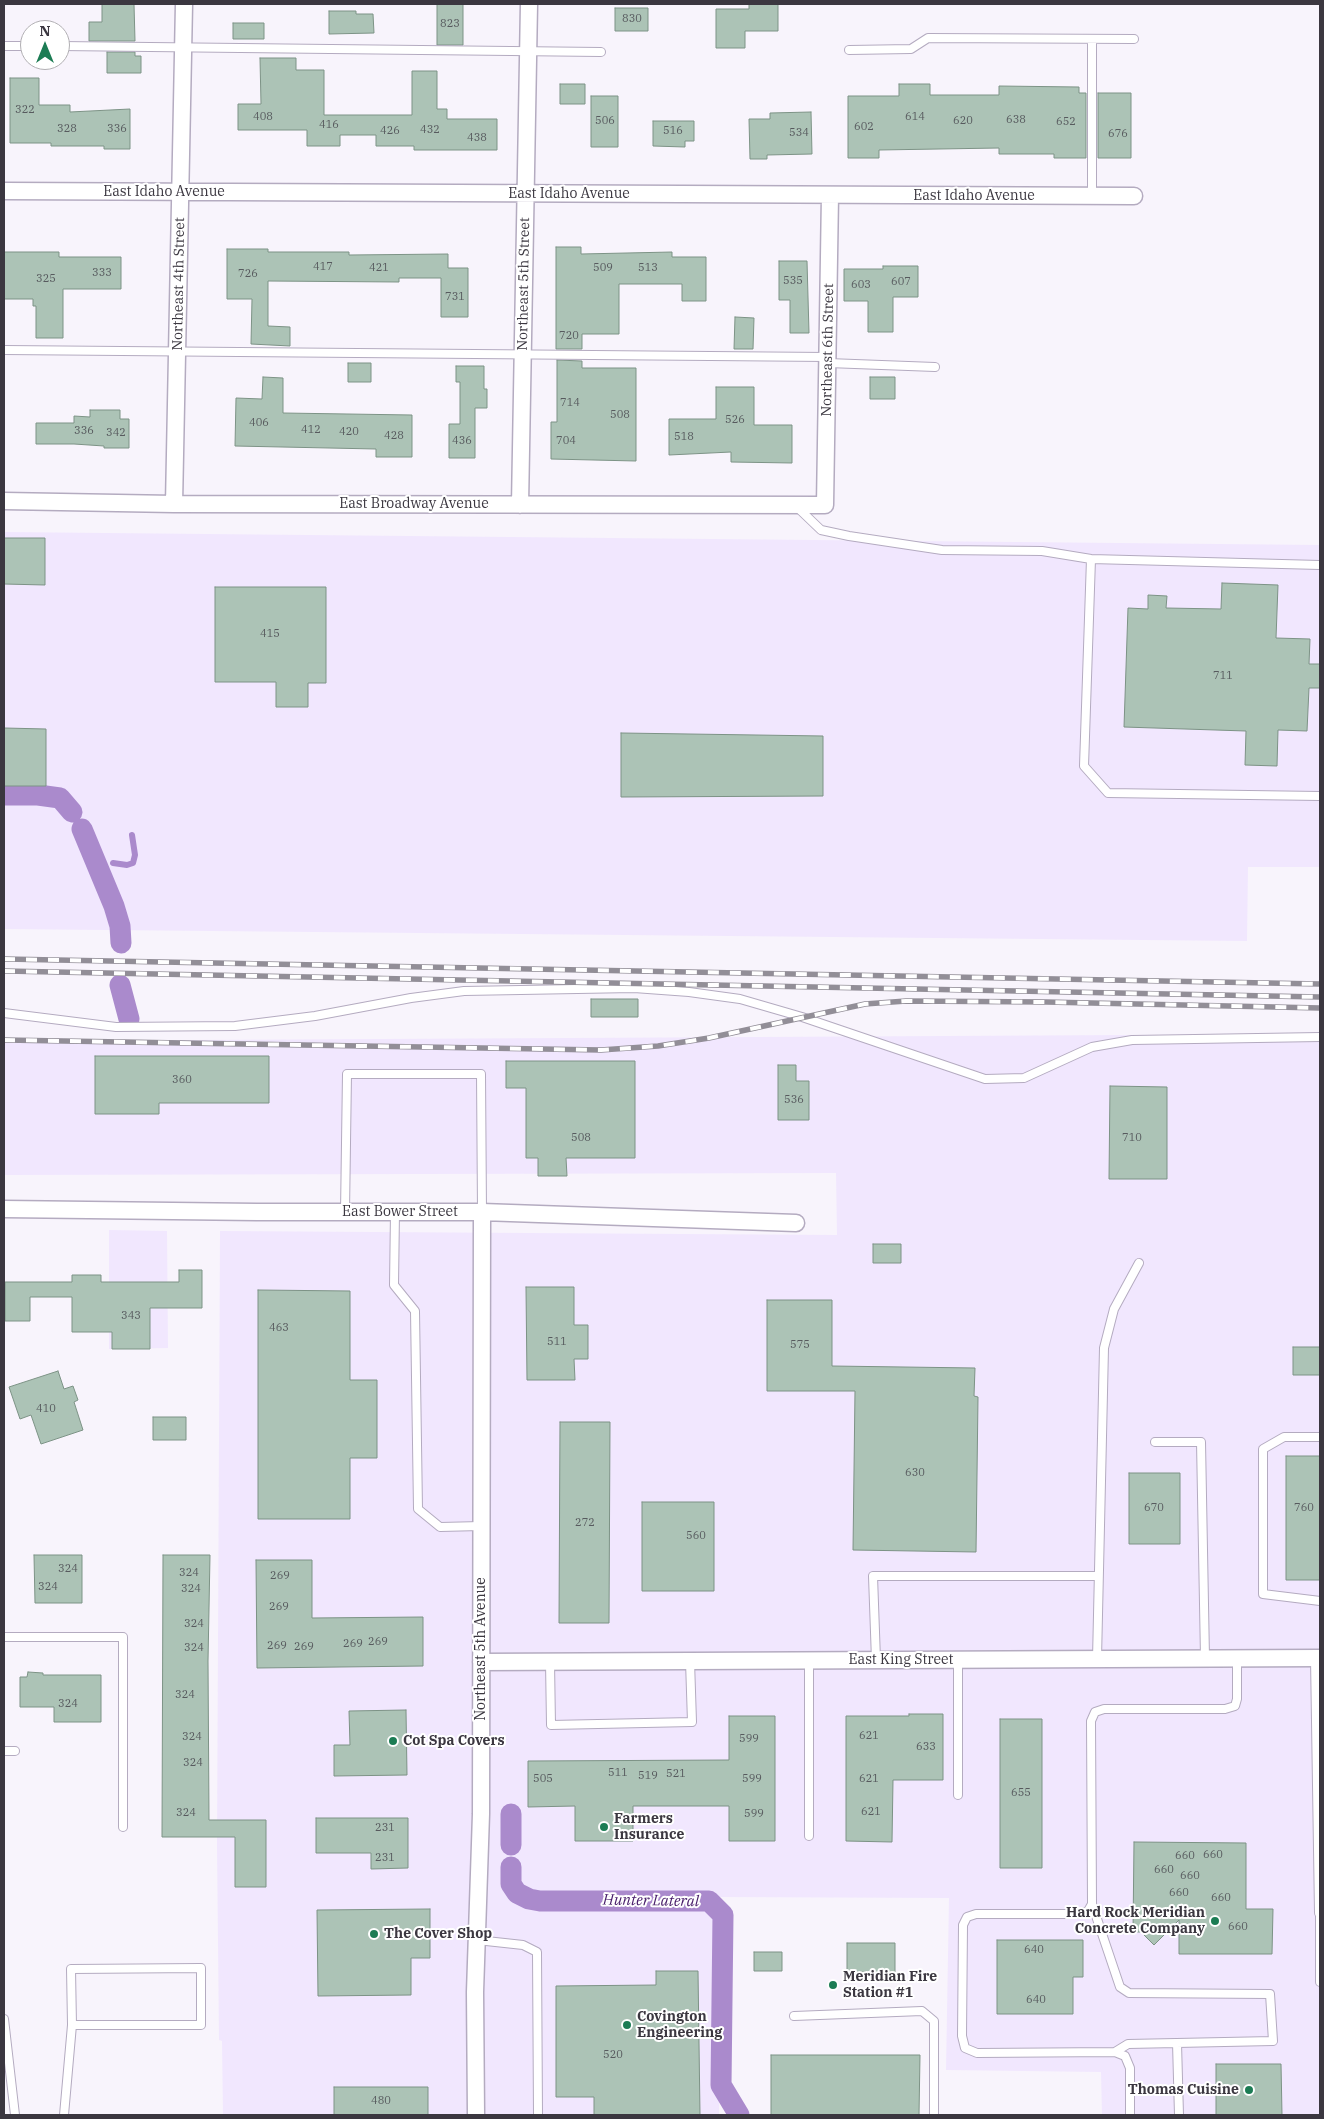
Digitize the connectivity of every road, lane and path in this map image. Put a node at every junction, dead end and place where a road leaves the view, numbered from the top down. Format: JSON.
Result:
{"nodes":[{"id":1,"x":184,"y":4,"type":"edge"},
{"id":2,"x":529,"y":4,"type":"edge"},
{"id":3,"x":1092,"y":39,"type":"junction"},
{"id":4,"x":1134,"y":39,"type":"dead end"},
{"id":5,"x":4,"y":46,"type":"edge"},
{"id":6,"x":20,"y":46,"type":"edge"},
{"id":7,"x":70,"y":46,"type":"edge"},
{"id":8,"x":183,"y":48,"type":"junction"},
{"id":9,"x":849,"y":50,"type":"dead end"},
{"id":10,"x":528,"y":52,"type":"junction"},
{"id":11,"x":601,"y":52,"type":"dead end"},
{"id":12,"x":4,"y":191,"type":"edge"},
{"id":13,"x":181,"y":192,"type":"junction"},
{"id":14,"x":525,"y":194,"type":"junction"},
{"id":15,"x":830,"y":195,"type":"junction"},
{"id":16,"x":1092,"y":196,"type":"junction"},
{"id":17,"x":1134,"y":196,"type":"dead end"},
{"id":18,"x":4,"y":350,"type":"edge"},
{"id":19,"x":177,"y":351,"type":"junction"},
{"id":20,"x":523,"y":354,"type":"junction"},
{"id":21,"x":828,"y":360,"type":"junction"},
{"id":22,"x":935,"y":367,"type":"dead end"},
{"id":23,"x":4,"y":501,"type":"edge"},
{"id":24,"x":174,"y":504,"type":"junction"},
{"id":25,"x":520,"y":505,"type":"junction"},
{"id":26,"x":795,"y":505,"type":"junction"},
{"id":27,"x":825,"y":505,"type":"joint"},
{"id":28,"x":1091,"y":559,"type":"junction"},
{"id":29,"x":1320,"y":565,"type":"edge"},
{"id":30,"x":1320,"y":796,"type":"edge"},
{"id":31,"x":4,"y":1013,"type":"edge"},
{"id":32,"x":1320,"y":1037,"type":"edge"},
{"id":33,"x":4,"y":1209,"type":"edge"},
{"id":34,"x":345,"y":1212,"type":"junction"},
{"id":35,"x":395,"y":1212,"type":"junction"},
{"id":36,"x":482,"y":1212,"type":"junction"},
{"id":37,"x":796,"y":1223,"type":"dead end"},
{"id":38,"x":1139,"y":1263,"type":"dead end"},
{"id":39,"x":1320,"y":1437,"type":"edge"},
{"id":40,"x":1155,"y":1442,"type":"dead end"},
{"id":41,"x":481,"y":1526,"type":"junction"},
{"id":42,"x":1098,"y":1576,"type":"junction"},
{"id":43,"x":1320,"y":1601,"type":"edge"},
{"id":44,"x":4,"y":1637,"type":"edge"},
{"id":45,"x":1205,"y":1658,"type":"junction"},
{"id":46,"x":1237,"y":1658,"type":"junction"},
{"id":47,"x":1318,"y":1658,"type":"edge"},
{"id":48,"x":1096,"y":1659,"type":"junction"},
{"id":49,"x":809,"y":1660,"type":"junction"},
{"id":50,"x":876,"y":1660,"type":"junction"},
{"id":51,"x":958,"y":1660,"type":"junction"},
{"id":52,"x":690,"y":1661,"type":"junction"},
{"id":53,"x":481,"y":1662,"type":"junction"},
{"id":54,"x":550,"y":1662,"type":"junction"},
{"id":55,"x":4,"y":1751,"type":"edge"},
{"id":56,"x":15,"y":1751,"type":"dead end"},
{"id":57,"x":958,"y":1795,"type":"dead end"},
{"id":58,"x":123,"y":1827,"type":"dead end"},
{"id":59,"x":809,"y":1836,"type":"dead end"},
{"id":60,"x":1092,"y":1904,"type":"junction"},
{"id":61,"x":1320,"y":1913,"type":"edge"},
{"id":62,"x":476,"y":1940,"type":"junction"},
{"id":63,"x":1320,"y":1982,"type":"edge"},
{"id":64,"x":794,"y":2016,"type":"dead end"},
{"id":65,"x":4,"y":2019,"type":"edge"},
{"id":66,"x":72,"y":2025,"type":"junction"},
{"id":67,"x":1178,"y":2043,"type":"junction"},
{"id":68,"x":1115,"y":2052,"type":"junction"},
{"id":69,"x":15,"y":2115,"type":"edge"},
{"id":70,"x":64,"y":2115,"type":"edge"},
{"id":71,"x":476,"y":2115,"type":"edge"},
{"id":72,"x":538,"y":2115,"type":"edge"},
{"id":73,"x":934,"y":2115,"type":"edge"},
{"id":74,"x":1130,"y":2115,"type":"edge"},
{"id":75,"x":1179,"y":2115,"type":"edge"}],
"edges":[{"from":1,"to":8,"type":"street","name":"Northeast 4th Street"},
{"from":2,"to":10,"type":"street","name":"Northeast 5th Street"},
{"from":3,"to":4,"type":"lane"},
{"from":3,"to":9,"type":"lane"},
{"from":3,"to":16,"type":"lane"},
{"from":5,"to":6,"type":"lane"},
{"from":7,"to":8,"type":"lane"},
{"from":8,"to":10,"type":"lane"},
{"from":8,"to":13,"type":"street","name":"Northeast 4th Street"},
{"from":10,"to":11,"type":"lane"},
{"from":10,"to":14,"type":"street","name":"Northeast 5th Street"},
{"from":12,"to":13,"type":"street","name":"East Idaho Avenue"},
{"from":13,"to":14,"type":"street","name":"East Idaho Avenue"},
{"from":13,"to":19,"type":"street","name":"Northeast 4th Street"},
{"from":14,"to":15,"type":"street","name":"East Idaho Avenue"},
{"from":14,"to":20,"type":"street","name":"Northeast 5th Street"},
{"from":15,"to":16,"type":"street","name":"East Idaho Avenue"},
{"from":15,"to":21,"type":"street","name":"Northeast 6th Street"},
{"from":16,"to":17,"type":"street","name":"East Idaho Avenue"},
{"from":18,"to":19,"type":"lane"},
{"from":19,"to":20,"type":"lane"},
{"from":19,"to":24,"type":"street","name":"Northeast 4th Street"},
{"from":20,"to":21,"type":"lane"},
{"from":20,"to":25,"type":"street","name":"Northeast 5th Street"},
{"from":21,"to":22,"type":"lane"},
{"from":21,"to":27,"type":"street","name":"Northeast 6th Street"},
{"from":23,"to":24,"type":"street","name":"East Broadway Avenue"},
{"from":24,"to":25,"type":"street","name":"East Broadway Avenue"},
{"from":25,"to":26,"type":"street","name":"East Broadway Avenue"},
{"from":26,"to":27,"type":"street","name":"East Broadway Avenue"},
{"from":26,"to":28,"type":"lane"},
{"from":28,"to":29,"type":"lane"},
{"from":28,"to":30,"type":"lane"},
{"from":31,"to":32,"type":"lane"},
{"from":33,"to":34,"type":"street","name":"East Bower Street"},
{"from":34,"to":35,"type":"street","name":"East Bower Street"},
{"from":34,"to":36,"type":"lane"},
{"from":35,"to":36,"type":"street","name":"East Bower Street"},
{"from":35,"to":41,"type":"lane"},
{"from":36,"to":37,"type":"street","name":"East Bower Street"},
{"from":36,"to":41,"type":"street","name":"Northeast 5th Avenue"},
{"from":38,"to":42,"type":"lane"},
{"from":39,"to":43,"type":"lane"},
{"from":40,"to":45,"type":"lane"},
{"from":41,"to":53,"type":"street","name":"Northeast 5th Avenue"},
{"from":42,"to":48,"type":"lane"},
{"from":42,"to":50,"type":"lane"},
{"from":44,"to":58,"type":"lane"},
{"from":45,"to":46,"type":"street","name":"East King Street"},
{"from":45,"to":48,"type":"street","name":"East King Street"},
{"from":46,"to":47,"type":"street","name":"East King Street"},
{"from":46,"to":60,"type":"lane"},
{"from":47,"to":61,"type":"lane"},
{"from":48,"to":51,"type":"street","name":"East King Street"},
{"from":49,"to":50,"type":"street","name":"East King Street"},
{"from":49,"to":52,"type":"street","name":"East King Street"},
{"from":49,"to":59,"type":"lane"},
{"from":50,"to":51,"type":"street","name":"East King Street"},
{"from":51,"to":57,"type":"lane"},
{"from":52,"to":54,"type":"street","name":"East King Street"},
{"from":52,"to":54,"type":"lane"},
{"from":53,"to":54,"type":"street","name":"East King Street"},
{"from":53,"to":62,"type":"street","name":"Northeast 5th Avenue"},
{"from":55,"to":56,"type":"lane"},
{"from":60,"to":67,"type":"lane"},
{"from":60,"to":68,"type":"lane"},
{"from":61,"to":63,"type":"lane"},
{"from":62,"to":71,"type":"street","name":"Northeast 5th Avenue"},
{"from":62,"to":72,"type":"lane"},
{"from":64,"to":73,"type":"lane"},
{"from":65,"to":69,"type":"lane"},
{"from":66,"to":66,"type":"lane"},
{"from":66,"to":70,"type":"lane"},
{"from":67,"to":68,"type":"lane"},
{"from":67,"to":75,"type":"lane"},
{"from":68,"to":74,"type":"lane"}]}
